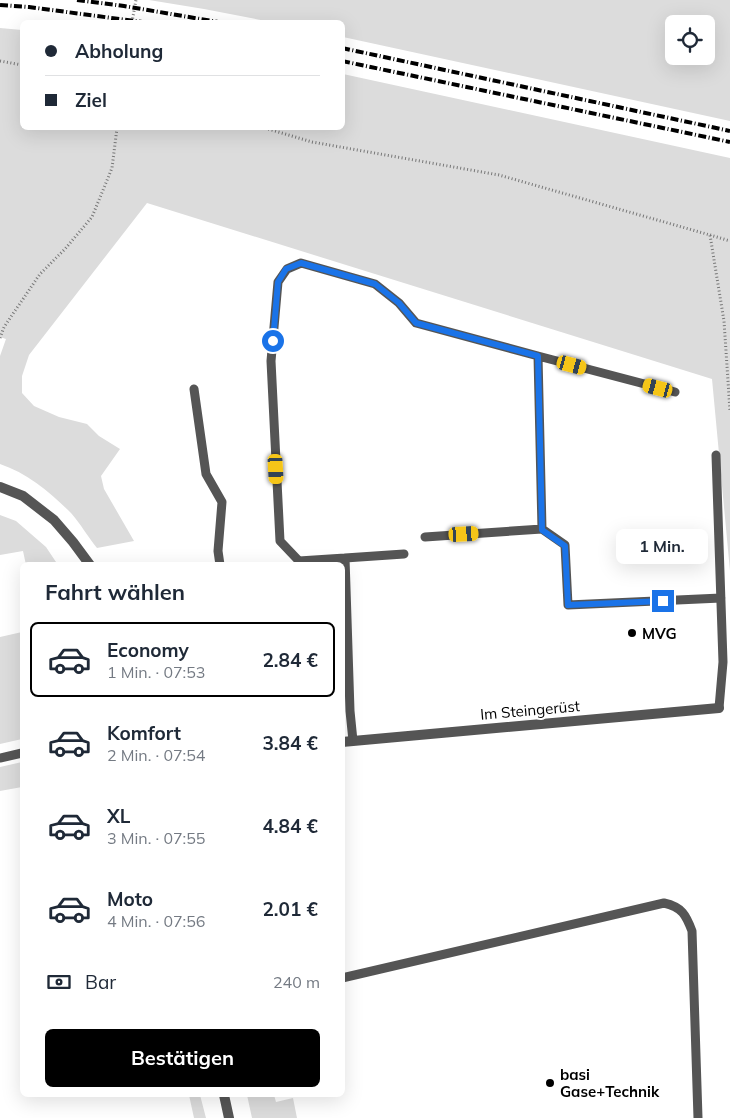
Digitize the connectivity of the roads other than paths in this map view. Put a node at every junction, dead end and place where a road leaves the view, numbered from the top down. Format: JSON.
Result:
{"nodes":[{"id":1,"x":538,"y":356,"type":"junction"},
{"id":2,"x":194,"y":389,"type":"dead end"},
{"id":3,"x":675,"y":392,"type":"dead end"},
{"id":4,"x":716,"y":456,"type":"dead end"},
{"id":5,"x":0,"y":487,"type":"edge"},
{"id":6,"x":542,"y":530,"type":"junction"},
{"id":7,"x":425,"y":536,"type":"dead end"},
{"id":8,"x":404,"y":554,"type":"dead end"},
{"id":9,"x":344,"y":558,"type":"junction"},
{"id":10,"x":88,"y":562,"type":"edge"},
{"id":11,"x":220,"y":562,"type":"edge"},
{"id":12,"x":344,"y":562,"type":"edge"},
{"id":13,"x":345,"y":584,"type":"edge"},
{"id":14,"x":720,"y":598,"type":"junction"},
{"id":15,"x":719,"y":708,"type":"joint"},
{"id":16,"x":353,"y":741,"type":"junction"},
{"id":17,"x":345,"y":742,"type":"edge"},
{"id":18,"x":20,"y":753,"type":"edge"},
{"id":19,"x":0,"y":758,"type":"edge"},
{"id":20,"x":345,"y":977,"type":"edge"},
{"id":21,"x":224,"y":1097,"type":"edge"},
{"id":22,"x":229,"y":1118,"type":"edge"},
{"id":23,"x":698,"y":1118,"type":"edge"}],
"edges":[{"from":1,"to":3,"type":"lane"},
{"from":1,"to":6,"type":"lane"},
{"from":1,"to":9,"type":"lane"},
{"from":2,"to":11,"type":"lane"},
{"from":4,"to":14,"type":"lane"},
{"from":5,"to":10,"type":"street"},
{"from":6,"to":7,"type":"lane"},
{"from":6,"to":14,"type":"lane"},
{"from":8,"to":9,"type":"lane"},
{"from":9,"to":12,"type":"lane"},
{"from":13,"to":16,"type":"lane"},
{"from":14,"to":15,"type":"lane"},
{"from":15,"to":16,"type":"street","name":"Im Steingerüst"},
{"from":16,"to":17,"type":"street","name":"Im Steingerüst"},
{"from":18,"to":19,"type":"lane"},
{"from":20,"to":23,"type":"lane"},
{"from":21,"to":22,"type":"street"}]}
